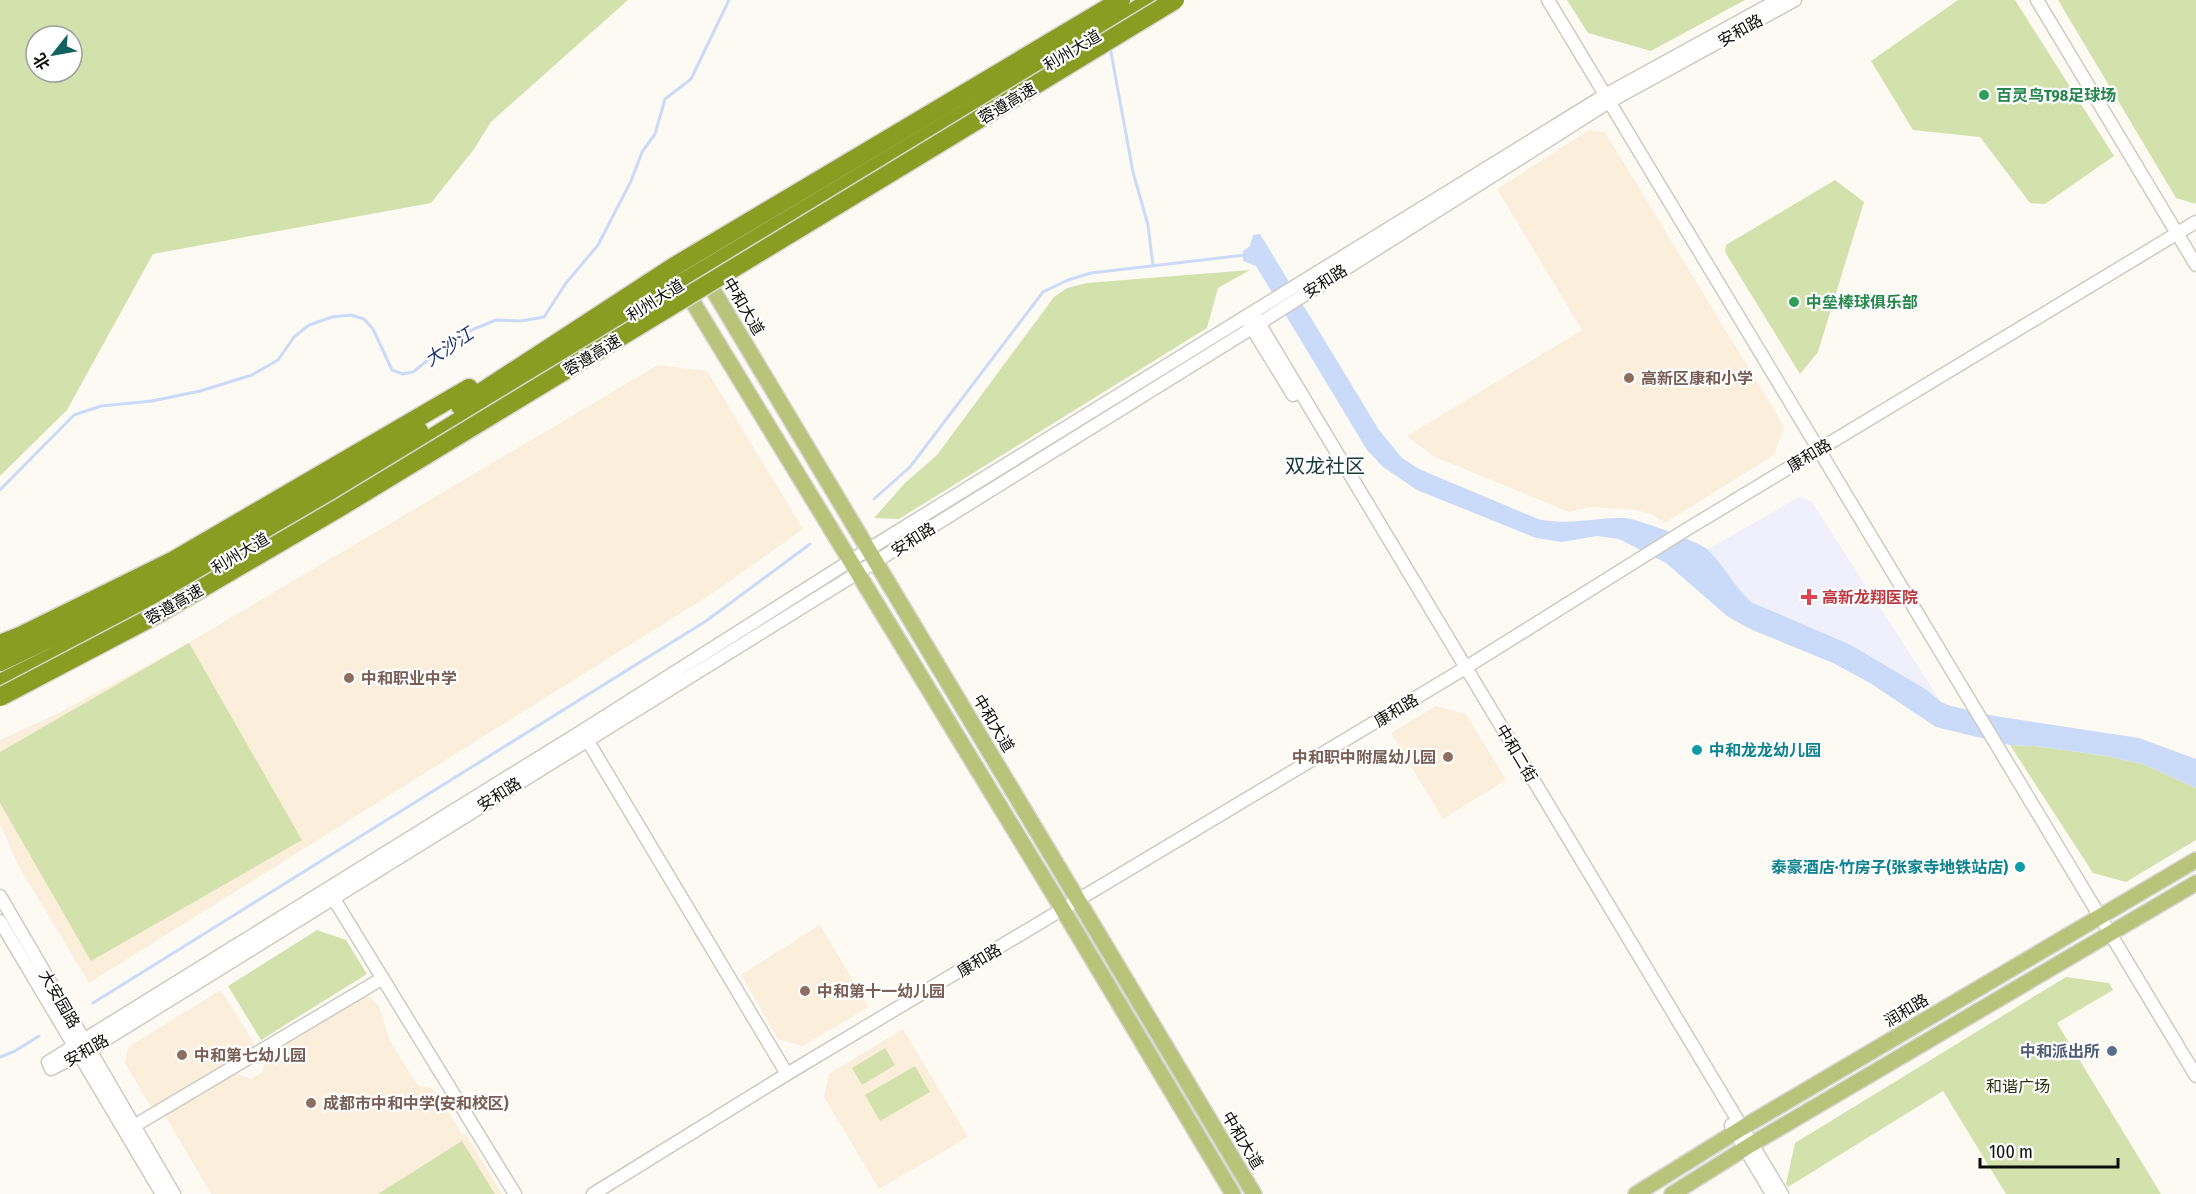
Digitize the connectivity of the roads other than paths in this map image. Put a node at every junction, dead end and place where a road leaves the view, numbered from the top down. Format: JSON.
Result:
{"nodes":[{"id":1,"x":1099,"y":0,"type":"edge"},
{"id":2,"x":1152,"y":0,"type":"edge"},
{"id":3,"x":1175,"y":0,"type":"edge"},
{"id":4,"x":1548,"y":0,"type":"edge"},
{"id":5,"x":1778,"y":0,"type":"edge"},
{"id":6,"x":1795,"y":0,"type":"edge"},
{"id":7,"x":2037,"y":0,"type":"edge"},
{"id":8,"x":1126,"y":6,"type":"edge"},
{"id":9,"x":1087,"y":32,"type":"junction"},
{"id":10,"x":1607,"y":98,"type":"junction"},
{"id":11,"x":2196,"y":222,"type":"edge"},
{"id":12,"x":2177,"y":233,"type":"junction"},
{"id":13,"x":2196,"y":265,"type":"edge"},
{"id":14,"x":701,"y":271,"type":"junction"},
{"id":15,"x":682,"y":283,"type":"junction"},
{"id":16,"x":1281,"y":301,"type":"junction"},
{"id":17,"x":1249,"y":314,"type":"junction"},
{"id":18,"x":1256,"y":326,"type":"junction"},
{"id":19,"x":1818,"y":450,"type":"junction"},
{"id":20,"x":873,"y":555,"type":"junction"},
{"id":21,"x":855,"y":566,"type":"junction"},
{"id":22,"x":0,"y":644,"type":"edge"},
{"id":23,"x":0,"y":662,"type":"edge"},
{"id":24,"x":1462,"y":669,"type":"junction"},
{"id":25,"x":0,"y":683,"type":"edge"},
{"id":26,"x":0,"y":697,"type":"edge"},
{"id":27,"x":584,"y":735,"type":"junction"},
{"id":28,"x":2196,"y":860,"type":"edge"},
{"id":29,"x":2196,"y":883,"type":"edge"},
{"id":30,"x":330,"y":893,"type":"junction"},
{"id":31,"x":0,"y":896,"type":"edge"},
{"id":32,"x":1078,"y":901,"type":"junction"},
{"id":33,"x":1064,"y":910,"type":"junction"},
{"id":34,"x":2100,"y":916,"type":"junction"},
{"id":35,"x":0,"y":921,"type":"edge"},
{"id":36,"x":2111,"y":934,"type":"junction"},
{"id":37,"x":382,"y":978,"type":"junction"},
{"id":38,"x":82,"y":1048,"type":"junction"},
{"id":39,"x":787,"y":1074,"type":"junction"},
{"id":40,"x":2196,"y":1076,"type":"edge"},
{"id":41,"x":134,"y":1126,"type":"junction"},
{"id":42,"x":1739,"y":1130,"type":"junction"},
{"id":43,"x":1749,"y":1147,"type":"junction"},
{"id":44,"x":162,"y":1194,"type":"edge"},
{"id":45,"x":174,"y":1194,"type":"edge"},
{"id":46,"x":515,"y":1194,"type":"edge"},
{"id":47,"x":592,"y":1194,"type":"edge"},
{"id":48,"x":1233,"y":1194,"type":"edge"},
{"id":49,"x":1254,"y":1194,"type":"edge"},
{"id":50,"x":1636,"y":1194,"type":"edge"},
{"id":51,"x":1672,"y":1194,"type":"edge"},
{"id":52,"x":1772,"y":1194,"type":"edge"},
{"id":53,"x":1782,"y":1194,"type":"edge"}],
"edges":[{"from":1,"to":22,"type":"highway"},
{"from":2,"to":8,"type":"highway","name":"利州大道"},
{"from":3,"to":26,"type":"highway","name":"蓉遵高速","bridge":true},
{"from":4,"to":10,"type":"street"},
{"from":5,"to":10,"type":"street","name":"安和路"},
{"from":6,"to":10,"type":"street","name":"安和路"},
{"from":7,"to":12,"type":"street"},
{"from":8,"to":9,"type":"highway","name":"利州大道"},
{"from":9,"to":14,"type":"highway","name":"利州大道"},
{"from":9,"to":23,"type":"highway","name":"利州大道"},
{"from":10,"to":16,"type":"street","name":"安和路"},
{"from":10,"to":19,"type":"street"},
{"from":11,"to":12,"type":"street","name":"康和路"},
{"from":12,"to":13,"type":"street"},
{"from":12,"to":19,"type":"street","name":"康和路"},
{"from":14,"to":15,"type":"highway","name":"利州大道"},
{"from":14,"to":20,"type":"main road","name":"中和大道"},
{"from":15,"to":21,"type":"main road"},
{"from":15,"to":25,"type":"highway","name":"利州大道"},
{"from":16,"to":17,"type":"street","name":"安和路"},
{"from":16,"to":18,"type":"street","name":"安和路"},
{"from":17,"to":18,"type":"street","name":"中和二街"},
{"from":17,"to":20,"type":"street","name":"安和路"},
{"from":18,"to":20,"type":"street","name":"安和路"},
{"from":18,"to":24,"type":"street","name":"中和二街"},
{"from":19,"to":24,"type":"street","name":"康和路"},
{"from":19,"to":34,"type":"street"},
{"from":20,"to":21,"type":"street","name":"安和路"},
{"from":20,"to":32,"type":"main road","name":"中和大道"},
{"from":21,"to":27,"type":"street","name":"安和路"},
{"from":21,"to":33,"type":"main road"},
{"from":24,"to":32,"type":"street","name":"康和路"},
{"from":24,"to":42,"type":"street","name":"中和二街"},
{"from":27,"to":30,"type":"street","name":"安和路"},
{"from":27,"to":39,"type":"street"},
{"from":28,"to":34,"type":"main road","name":"润和路"},
{"from":29,"to":36,"type":"main road"},
{"from":30,"to":37,"type":"street"},
{"from":30,"to":38,"type":"street","name":"安和路"},
{"from":31,"to":38,"type":"street","name":"大安园路"},
{"from":32,"to":33,"type":"street","name":"康和路"},
{"from":32,"to":49,"type":"main road","name":"中和大道"},
{"from":33,"to":39,"type":"street","name":"康和路"},
{"from":33,"to":48,"type":"main road"},
{"from":34,"to":36,"type":"street"},
{"from":34,"to":42,"type":"main road","name":"润和路"},
{"from":35,"to":38,"type":"street"},
{"from":36,"to":40,"type":"street"},
{"from":36,"to":43,"type":"main road"},
{"from":37,"to":41,"type":"street"},
{"from":37,"to":46,"type":"street"},
{"from":38,"to":41,"type":"street","name":"大安园路"},
{"from":38,"to":44,"type":"street"},
{"from":39,"to":47,"type":"street","name":"康和路"},
{"from":41,"to":45,"type":"street","name":"大安园路"},
{"from":42,"to":43,"type":"street","name":"中和二街"},
{"from":42,"to":50,"type":"main road","name":"润和路"},
{"from":43,"to":51,"type":"main road"},
{"from":43,"to":52,"type":"street","name":"中和二街"},
{"from":43,"to":53,"type":"street","name":"中和二街"}]}
